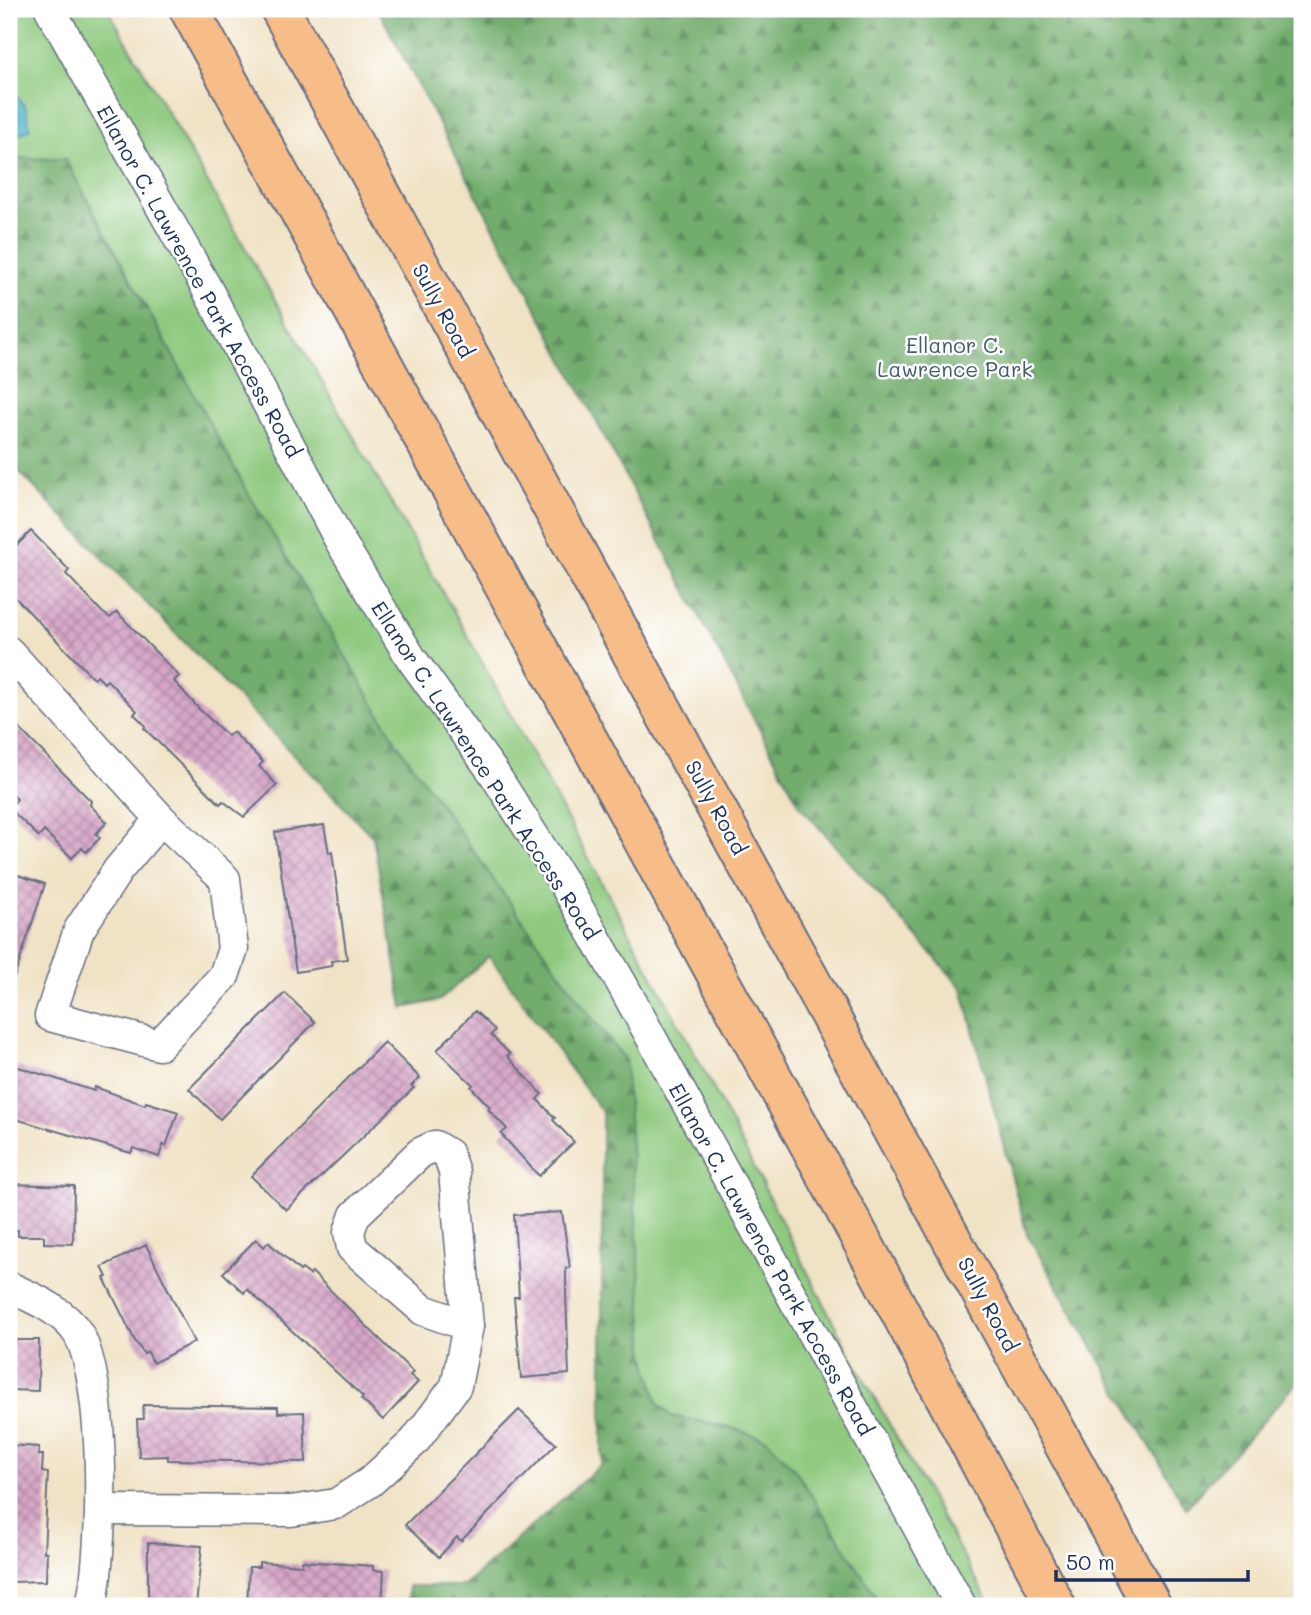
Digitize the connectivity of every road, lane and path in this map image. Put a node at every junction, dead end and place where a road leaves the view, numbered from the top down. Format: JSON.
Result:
{"nodes":[{"id":1,"x":50,"y":9,"type":"edge"},
{"id":2,"x":280,"y":9,"type":"edge"},
{"id":3,"x":193,"y":17,"type":"edge"},
{"id":4,"x":9,"y":652,"type":"edge"},
{"id":5,"x":161,"y":819,"type":"junction"},
{"id":6,"x":9,"y":1287,"type":"edge"},
{"id":7,"x":468,"y":1326,"type":"junction"},
{"id":8,"x":101,"y":1510,"type":"junction"},
{"id":9,"x":91,"y":1606,"type":"edge"},
{"id":10,"x":961,"y":1606,"type":"edge"},
{"id":11,"x":1056,"y":1606,"type":"edge"},
{"id":12,"x":1152,"y":1606,"type":"edge"}],
"edges":[{"from":1,"to":10,"type":"street","name":"Ellanor C. Lawrence Park Access Road"},
{"from":2,"to":12,"type":"highway","name":"Sully Road"},
{"from":3,"to":11,"type":"highway"},
{"from":4,"to":5,"type":"street"},
{"from":5,"to":5,"type":"street"},
{"from":6,"to":8,"type":"street"},
{"from":7,"to":7,"type":"street"},
{"from":7,"to":8,"type":"street"},
{"from":8,"to":9,"type":"street"}]}
